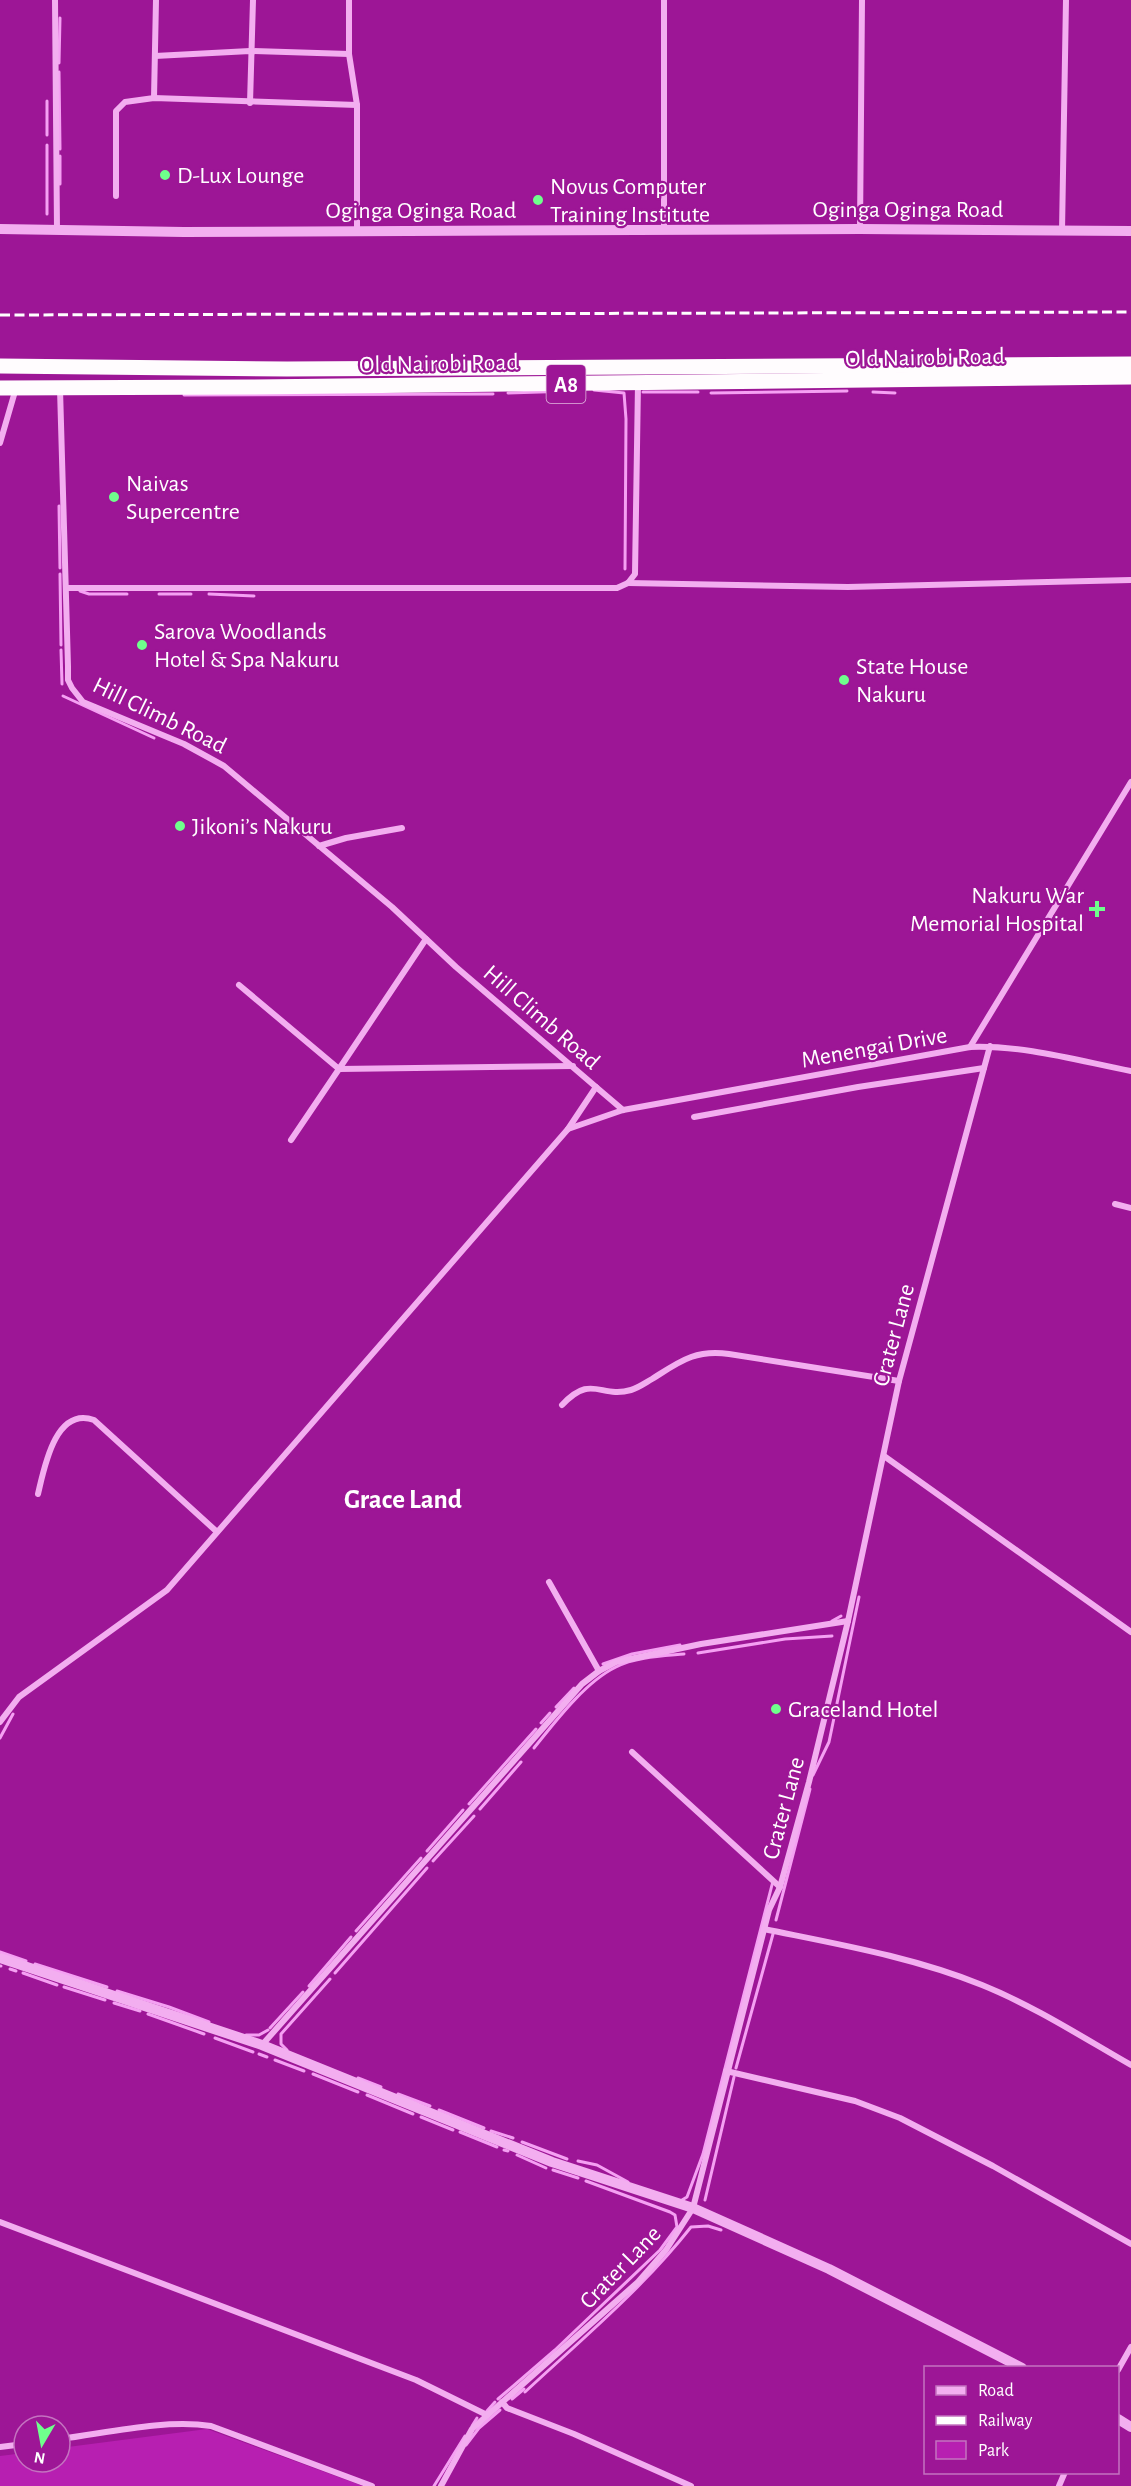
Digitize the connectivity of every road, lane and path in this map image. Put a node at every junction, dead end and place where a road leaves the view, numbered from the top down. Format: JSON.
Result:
{"nodes":[{"id":1,"x":55,"y":0,"type":"edge"},
{"id":2,"x":156,"y":0,"type":"edge"},
{"id":3,"x":253,"y":0,"type":"edge"},
{"id":4,"x":350,"y":0,"type":"edge"},
{"id":5,"x":664,"y":0,"type":"edge"},
{"id":6,"x":862,"y":0,"type":"edge"},
{"id":7,"x":1066,"y":0,"type":"edge"},
{"id":8,"x":250,"y":51,"type":"junction"},
{"id":9,"x":349,"y":54,"type":"junction"},
{"id":10,"x":155,"y":56,"type":"junction"},
{"id":11,"x":154,"y":98,"type":"junction"},
{"id":12,"x":250,"y":103,"type":"junction"},
{"id":13,"x":357,"y":105,"type":"junction"},
{"id":14,"x":116,"y":196,"type":"dead end"},
{"id":15,"x":0,"y":229,"type":"edge"},
{"id":16,"x":57,"y":229,"type":"junction"},
{"id":17,"x":860,"y":229,"type":"junction"},
{"id":18,"x":357,"y":230,"type":"junction"},
{"id":19,"x":664,"y":230,"type":"junction"},
{"id":20,"x":1062,"y":231,"type":"junction"},
{"id":21,"x":1131,"y":231,"type":"edge"},
{"id":22,"x":1131,"y":364,"type":"edge"},
{"id":23,"x":0,"y":366,"type":"edge"},
{"id":24,"x":1131,"y":377,"type":"edge"},
{"id":25,"x":638,"y":384,"type":"junction"},
{"id":26,"x":8,"y":388,"type":"edge"},
{"id":27,"x":60,"y":389,"type":"junction"},
{"id":28,"x":0,"y":443,"type":"edge"},
{"id":29,"x":1131,"y":580,"type":"edge"},
{"id":30,"x":628,"y":583,"type":"junction"},
{"id":31,"x":67,"y":588,"type":"junction"},
{"id":32,"x":1131,"y":782,"type":"edge"},
{"id":33,"x":402,"y":828,"type":"dead end"},
{"id":34,"x":319,"y":846,"type":"junction"},
{"id":35,"x":426,"y":939,"type":"junction"},
{"id":36,"x":239,"y":985,"type":"dead end"},
{"id":37,"x":990,"y":1046,"type":"junction"},
{"id":38,"x":970,"y":1047,"type":"junction"},
{"id":39,"x":574,"y":1066,"type":"junction"},
{"id":40,"x":984,"y":1068,"type":"junction"},
{"id":41,"x":339,"y":1069,"type":"junction"},
{"id":42,"x":1131,"y":1071,"type":"edge"},
{"id":43,"x":596,"y":1087,"type":"junction"},
{"id":44,"x":623,"y":1110,"type":"junction"},
{"id":45,"x":694,"y":1117,"type":"dead end"},
{"id":46,"x":568,"y":1130,"type":"junction"},
{"id":47,"x":291,"y":1140,"type":"dead end"},
{"id":48,"x":1115,"y":1204,"type":"dead end"},
{"id":49,"x":1131,"y":1208,"type":"edge"},
{"id":50,"x":899,"y":1381,"type":"junction"},
{"id":51,"x":562,"y":1405,"type":"dead end"},
{"id":52,"x":884,"y":1456,"type":"junction"},
{"id":53,"x":38,"y":1494,"type":"dead end"},
{"id":54,"x":216,"y":1531,"type":"junction"},
{"id":55,"x":549,"y":1582,"type":"dead end"},
{"id":56,"x":848,"y":1621,"type":"junction"},
{"id":57,"x":1131,"y":1632,"type":"edge"},
{"id":58,"x":599,"y":1671,"type":"junction"},
{"id":59,"x":0,"y":1722,"type":"edge"},
{"id":60,"x":632,"y":1752,"type":"dead end"},
{"id":61,"x":780,"y":1887,"type":"junction"},
{"id":62,"x":764,"y":1929,"type":"junction"},
{"id":63,"x":0,"y":1958,"type":"edge"},
{"id":64,"x":262,"y":2045,"type":"junction"},
{"id":65,"x":1131,"y":2065,"type":"edge"},
{"id":66,"x":726,"y":2071,"type":"junction"},
{"id":67,"x":693,"y":2208,"type":"junction"},
{"id":68,"x":0,"y":2222,"type":"edge"},
{"id":69,"x":1131,"y":2244,"type":"edge"},
{"id":70,"x":1131,"y":2347,"type":"edge"},
{"id":71,"x":1020,"y":2366,"type":"edge"},
{"id":72,"x":1119,"y":2368,"type":"edge"},
{"id":73,"x":502,"y":2402,"type":"junction"},
{"id":74,"x":487,"y":2415,"type":"junction"},
{"id":75,"x":72,"y":2437,"type":"edge"},
{"id":76,"x":372,"y":2486,"type":"edge"},
{"id":77,"x":441,"y":2486,"type":"edge"},
{"id":78,"x":691,"y":2486,"type":"edge"}],
"edges":[{"from":1,"to":16,"type":"street"},
{"from":2,"to":10,"type":"street"},
{"from":3,"to":8,"type":"street"},
{"from":4,"to":9,"type":"street"},
{"from":5,"to":19,"type":"street"},
{"from":6,"to":17,"type":"street"},
{"from":7,"to":20,"type":"street"},
{"from":8,"to":9,"type":"street"},
{"from":8,"to":10,"type":"street"},
{"from":8,"to":12,"type":"street"},
{"from":9,"to":13,"type":"street"},
{"from":10,"to":11,"type":"street"},
{"from":11,"to":12,"type":"street"},
{"from":11,"to":14,"type":"street"},
{"from":12,"to":13,"type":"street"},
{"from":13,"to":18,"type":"street"},
{"from":15,"to":16,"type":"street","name":"Oginga Oginga Road"},
{"from":16,"to":18,"type":"street","name":"Oginga Oginga Road"},
{"from":17,"to":19,"type":"street","name":"Oginga Oginga Road"},
{"from":17,"to":20,"type":"street","name":"Oginga Oginga Road"},
{"from":18,"to":19,"type":"street","name":"Oginga Oginga Road"},
{"from":20,"to":21,"type":"street","name":"Oginga Oginga Road"},
{"from":22,"to":23,"type":"highway","name":"Old Nairobi Road","number":"A8"},
{"from":24,"to":25,"type":"highway","name":"Old Nairobi Road","number":"A8"},
{"from":25,"to":27,"type":"highway","name":"Old Nairobi Road","number":"A8"},
{"from":25,"to":30,"type":"street"},
{"from":26,"to":27,"type":"highway","name":"Old Nairobi Road","number":"A8"},
{"from":26,"to":28,"type":"street"},
{"from":27,"to":31,"type":"street","name":"Hill Climb Road"},
{"from":29,"to":30,"type":"street"},
{"from":30,"to":31,"type":"street"},
{"from":31,"to":34,"type":"street","name":"Hill Climb Road"},
{"from":32,"to":38,"type":"street"},
{"from":33,"to":34,"type":"street"},
{"from":34,"to":35,"type":"street","name":"Hill Climb Road"},
{"from":35,"to":39,"type":"street","name":"Hill Climb Road"},
{"from":35,"to":41,"type":"street"},
{"from":36,"to":41,"type":"street"},
{"from":37,"to":38,"type":"street","name":"Menengai Drive"},
{"from":37,"to":40,"type":"street","name":"Crater Lane"},
{"from":37,"to":42,"type":"street","name":"Menengai Drive"},
{"from":38,"to":44,"type":"street","name":"Menengai Drive"},
{"from":39,"to":41,"type":"street"},
{"from":39,"to":43,"type":"street","name":"Hill Climb Road"},
{"from":40,"to":45,"type":"street"},
{"from":40,"to":50,"type":"street","name":"Crater Lane"},
{"from":41,"to":47,"type":"street"},
{"from":43,"to":44,"type":"street","name":"Hill Climb Road"},
{"from":43,"to":46,"type":"street"},
{"from":44,"to":46,"type":"street","name":"Menengai Drive"},
{"from":46,"to":54,"type":"street"},
{"from":48,"to":49,"type":"street"},
{"from":50,"to":51,"type":"street"},
{"from":50,"to":52,"type":"street","name":"Crater Lane"},
{"from":52,"to":56,"type":"street","name":"Crater Lane"},
{"from":52,"to":57,"type":"street"},
{"from":53,"to":54,"type":"street"},
{"from":54,"to":59,"type":"street"},
{"from":55,"to":58,"type":"street"},
{"from":56,"to":58,"type":"street"},
{"from":56,"to":61,"type":"street","name":"Crater Lane"},
{"from":58,"to":64,"type":"street"},
{"from":60,"to":61,"type":"street"},
{"from":61,"to":62,"type":"street","name":"Crater Lane"},
{"from":62,"to":65,"type":"street"},
{"from":62,"to":66,"type":"street","name":"Crater Lane"},
{"from":63,"to":64,"type":"street"},
{"from":64,"to":67,"type":"street"},
{"from":66,"to":67,"type":"street","name":"Crater Lane"},
{"from":66,"to":69,"type":"street"},
{"from":67,"to":71,"type":"street"},
{"from":67,"to":73,"type":"street","name":"Crater Lane"},
{"from":68,"to":74,"type":"street"},
{"from":70,"to":72,"type":"street"},
{"from":73,"to":74,"type":"street","name":"Crater Lane"},
{"from":73,"to":78,"type":"street"},
{"from":74,"to":77,"type":"street","name":"Crater Lane"},
{"from":75,"to":76,"type":"street"}]}
